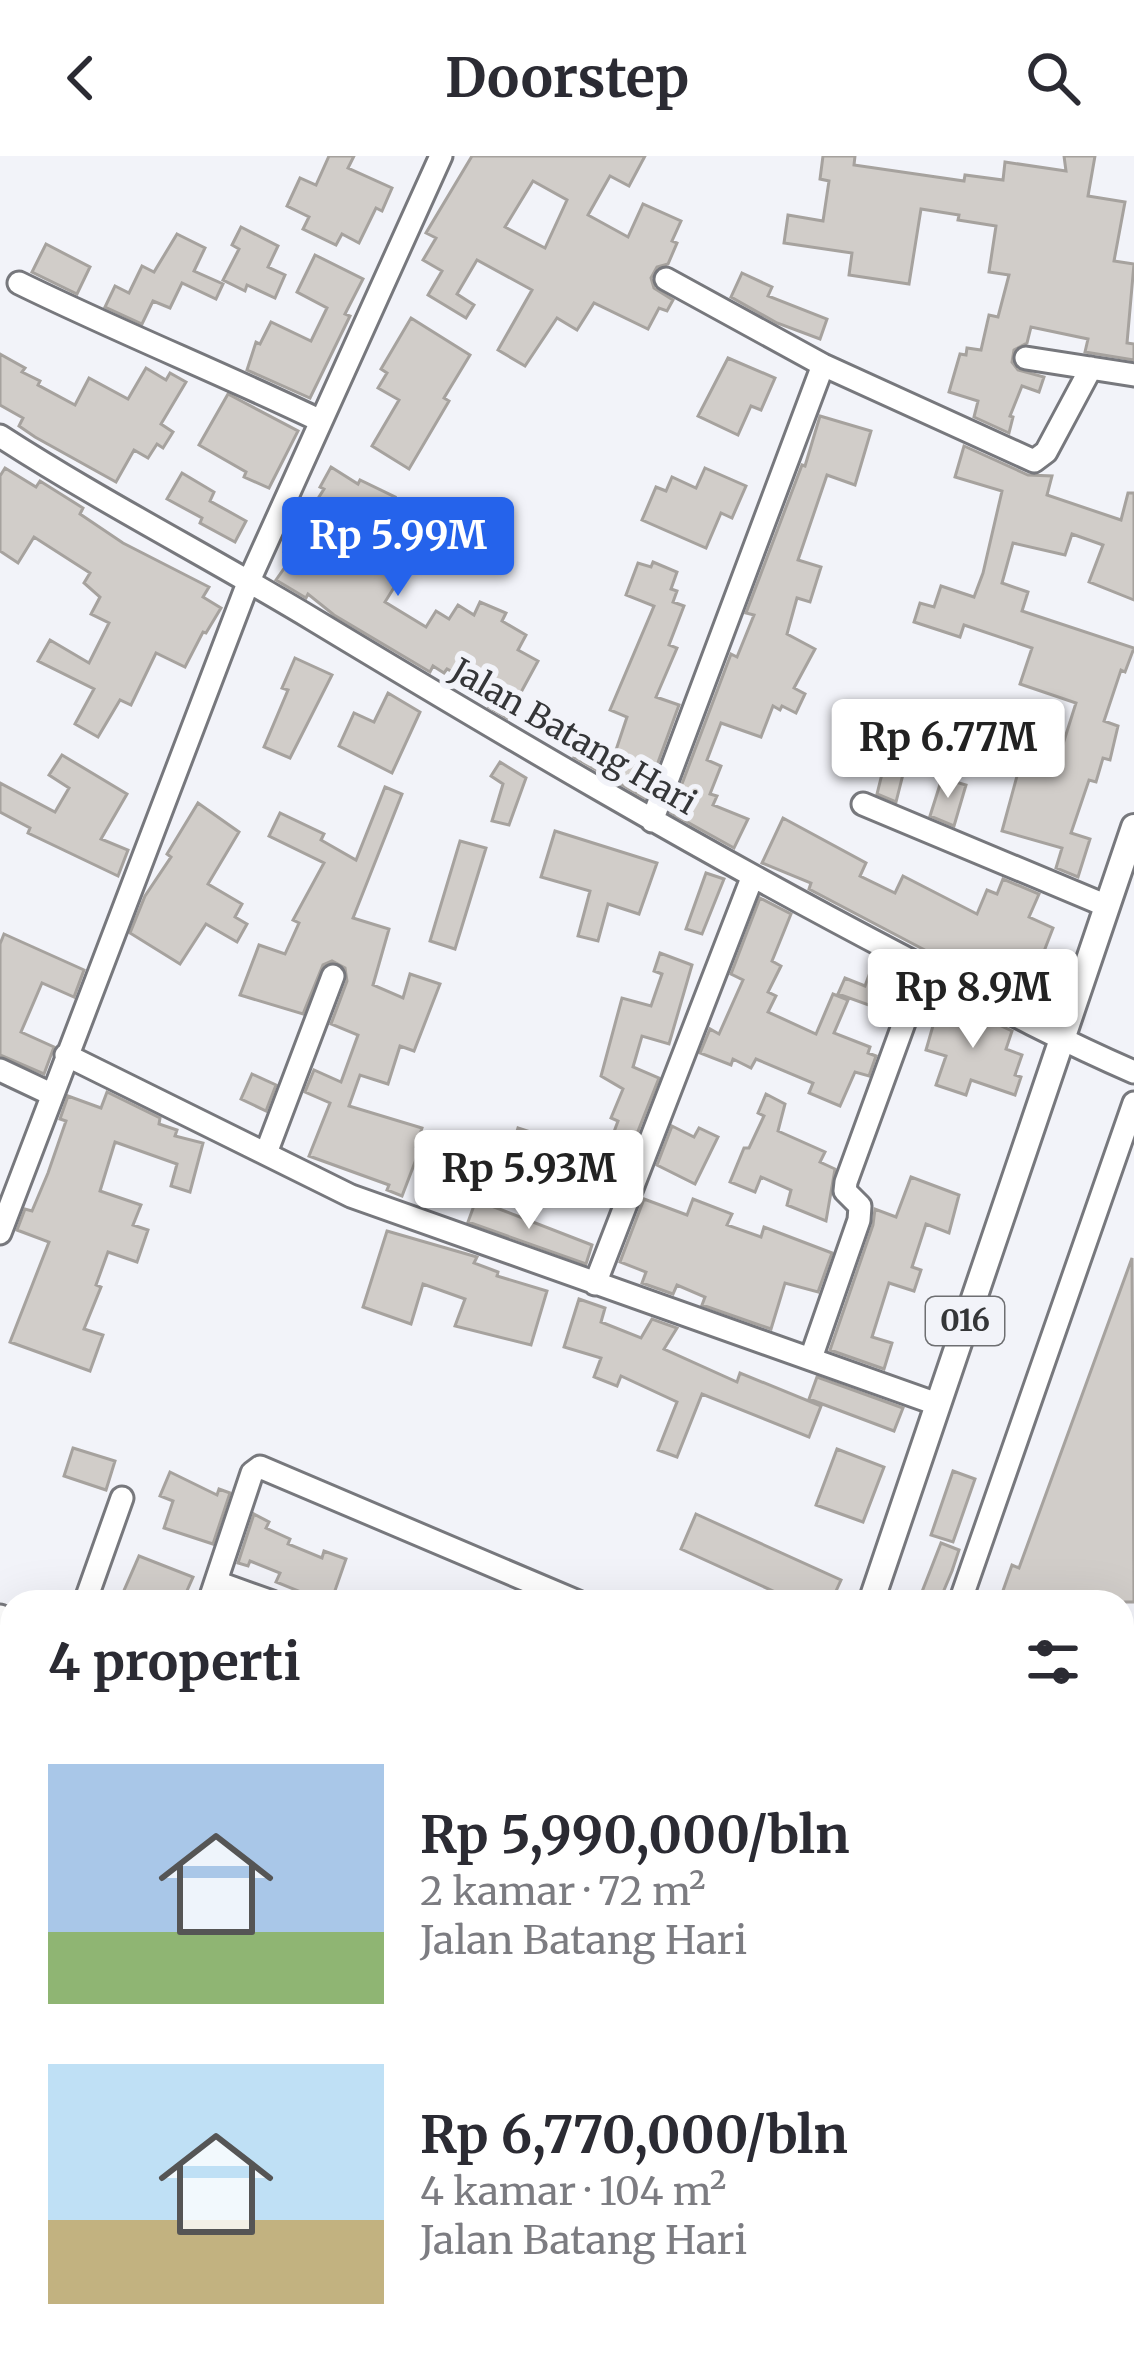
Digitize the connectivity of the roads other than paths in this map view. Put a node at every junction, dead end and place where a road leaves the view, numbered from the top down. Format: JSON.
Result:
{"nodes":[{"id":1,"x":441,"y":156,"type":"edge"},
{"id":2,"x":666,"y":279,"type":"dead end"},
{"id":3,"x":19,"y":283,"type":"dead end"},
{"id":4,"x":1026,"y":358,"type":"dead end"},
{"id":5,"x":823,"y":365,"type":"junction"},
{"id":6,"x":1091,"y":368,"type":"junction"},
{"id":7,"x":1134,"y":375,"type":"edge"},
{"id":8,"x":321,"y":421,"type":"junction"},
{"id":9,"x":0,"y":436,"type":"edge"},
{"id":10,"x":248,"y":584,"type":"junction"},
{"id":11,"x":863,"y":804,"type":"dead end"},
{"id":12,"x":652,"y":821,"type":"junction"},
{"id":13,"x":1134,"y":827,"type":"edge"},
{"id":14,"x":752,"y":878,"type":"junction"},
{"id":15,"x":1107,"y":907,"type":"junction"},
{"id":16,"x":924,"y":968,"type":"junction"},
{"id":17,"x":333,"y":976,"type":"dead end"},
{"id":18,"x":1061,"y":1040,"type":"junction"},
{"id":19,"x":66,"y":1055,"type":"junction"},
{"id":20,"x":0,"y":1070,"type":"edge"},
{"id":21,"x":1134,"y":1072,"type":"edge"},
{"id":22,"x":51,"y":1094,"type":"junction"},
{"id":23,"x":1134,"y":1103,"type":"edge"},
{"id":24,"x":266,"y":1153,"type":"junction"},
{"id":25,"x":0,"y":1233,"type":"edge"},
{"id":26,"x":596,"y":1284,"type":"junction"},
{"id":27,"x":811,"y":1358,"type":"junction"},
{"id":28,"x":937,"y":1404,"type":"junction"},
{"id":29,"x":122,"y":1498,"type":"dead end"},
{"id":30,"x":90,"y":1590,"type":"edge"},
{"id":31,"x":213,"y":1590,"type":"edge"},
{"id":32,"x":550,"y":1590,"type":"edge"},
{"id":33,"x":875,"y":1590,"type":"edge"},
{"id":34,"x":964,"y":1590,"type":"edge"}],
"edges":[{"from":1,"to":8,"type":"street"},
{"from":2,"to":5,"type":"street"},
{"from":3,"to":8,"type":"street"},
{"from":4,"to":6,"type":"street"},
{"from":5,"to":6,"type":"street"},
{"from":5,"to":12,"type":"street"},
{"from":6,"to":7,"type":"street"},
{"from":8,"to":10,"type":"street"},
{"from":9,"to":10,"type":"street","name":"Jalan Batang Hari"},
{"from":10,"to":12,"type":"street","name":"Jalan Batang Hari"},
{"from":10,"to":19,"type":"street"},
{"from":11,"to":15,"type":"street"},
{"from":12,"to":14,"type":"street","name":"Jalan Batang Hari"},
{"from":13,"to":15,"type":"main road","number":"016"},
{"from":14,"to":16,"type":"street","name":"Jalan Batang Hari"},
{"from":14,"to":26,"type":"street"},
{"from":15,"to":18,"type":"main road","number":"016"},
{"from":16,"to":18,"type":"street","name":"Jalan Batang Hari"},
{"from":16,"to":27,"type":"street"},
{"from":17,"to":24,"type":"street"},
{"from":18,"to":21,"type":"street","name":"Jalan Batang Hari"},
{"from":18,"to":28,"type":"main road","number":"016"},
{"from":19,"to":22,"type":"street"},
{"from":19,"to":24,"type":"street"},
{"from":20,"to":22,"type":"street"},
{"from":22,"to":25,"type":"street"},
{"from":23,"to":34,"type":"street"},
{"from":24,"to":26,"type":"street"},
{"from":26,"to":27,"type":"street"},
{"from":27,"to":28,"type":"street"},
{"from":28,"to":33,"type":"main road","number":"016"},
{"from":29,"to":30,"type":"street"},
{"from":31,"to":32,"type":"street"}]}
